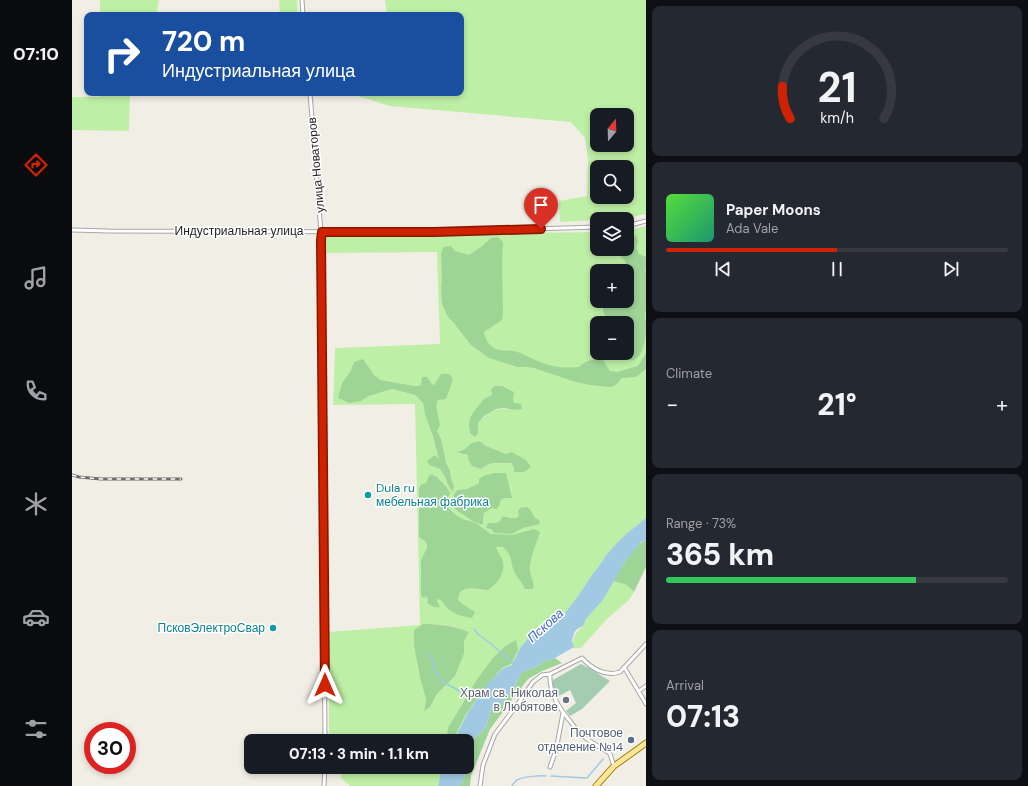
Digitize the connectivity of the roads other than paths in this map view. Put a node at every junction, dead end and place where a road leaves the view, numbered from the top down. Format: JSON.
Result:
{"nodes":[{"id":1,"x":302,"y":0,"type":"edge"},
{"id":2,"x":303,"y":12,"type":"edge"},
{"id":3,"x":310,"y":96,"type":"edge"},
{"id":4,"x":646,"y":221,"type":"edge"},
{"id":5,"x":634,"y":224,"type":"edge"},
{"id":6,"x":590,"y":228,"type":"edge"},
{"id":7,"x":72,"y":230,"type":"edge"},
{"id":8,"x":322,"y":232,"type":"junction"},
{"id":9,"x":646,"y":644,"type":"edge"},
{"id":10,"x":624,"y":667,"type":"junction"},
{"id":11,"x":550,"y":674,"type":"junction"},
{"id":12,"x":646,"y":686,"type":"edge"},
{"id":13,"x":639,"y":691,"type":"junction"},
{"id":14,"x":646,"y":704,"type":"edge"},
{"id":15,"x":563,"y":713,"type":"junction"},
{"id":16,"x":325,"y":734,"type":"edge"},
{"id":17,"x":646,"y":743,"type":"edge"},
{"id":18,"x":614,"y":766,"type":"junction"},
{"id":19,"x":550,"y":767,"type":"dead end"},
{"id":20,"x":325,"y":774,"type":"edge"},
{"id":21,"x":324,"y":786,"type":"edge"},
{"id":22,"x":480,"y":786,"type":"edge"},
{"id":23,"x":596,"y":786,"type":"edge"}],
"edges":[{"from":1,"to":2,"type":"street"},
{"from":3,"to":8,"type":"street","name":"улица Новаторов"},
{"from":4,"to":5,"type":"street"},
{"from":6,"to":8,"type":"street","name":"Индустриальная улица"},
{"from":7,"to":8,"type":"street","name":"Индустриальная улица"},
{"from":8,"to":16,"type":"street","name":"улица Новаторов"},
{"from":9,"to":10,"type":"street"},
{"from":10,"to":11,"type":"street"},
{"from":10,"to":13,"type":"street"},
{"from":11,"to":15,"type":"street"},
{"from":11,"to":22,"type":"street"},
{"from":12,"to":13,"type":"street"},
{"from":13,"to":14,"type":"street"},
{"from":15,"to":18,"type":"street"},
{"from":15,"to":19,"type":"street"},
{"from":17,"to":18,"type":"main road"},
{"from":18,"to":23,"type":"main road"},
{"from":20,"to":21,"type":"street"}]}
